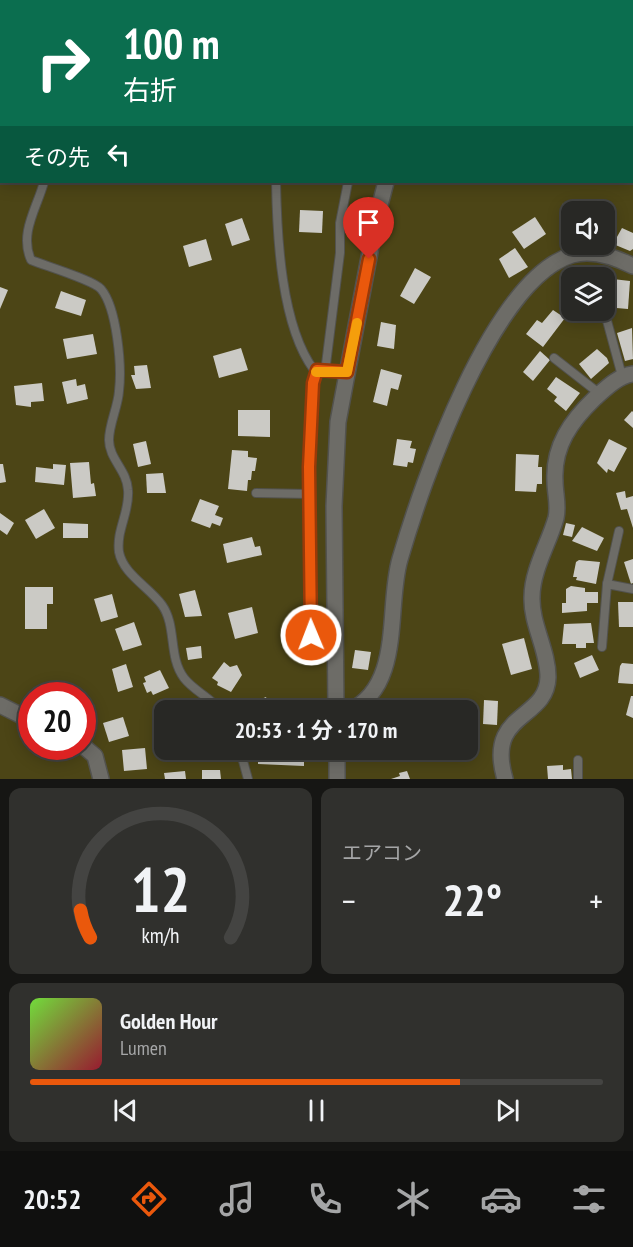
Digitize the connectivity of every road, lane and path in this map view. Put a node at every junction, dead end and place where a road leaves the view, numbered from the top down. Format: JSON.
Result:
{"nodes":[{"id":1,"x":44,"y":183,"type":"edge"},
{"id":2,"x":276,"y":183,"type":"edge"},
{"id":3,"x":348,"y":183,"type":"edge"},
{"id":4,"x":386,"y":183,"type":"edge"},
{"id":5,"x":633,"y":267,"type":"edge"},
{"id":6,"x":608,"y":321,"type":"edge"},
{"id":7,"x":554,"y":357,"type":"dead end"},
{"id":8,"x":321,"y":371,"type":"junction"},
{"id":9,"x":347,"y":372,"type":"junction"},
{"id":10,"x":628,"y":375,"type":"edge"},
{"id":11,"x":600,"y":394,"type":"junction"},
{"id":12,"x":256,"y":493,"type":"dead end"},
{"id":13,"x":310,"y":494,"type":"junction"},
{"id":14,"x":619,"y":531,"type":"dead end"},
{"id":15,"x":607,"y":584,"type":"junction"},
{"id":16,"x":633,"y":589,"type":"edge"},
{"id":17,"x":602,"y":647,"type":"dead end"},
{"id":18,"x":311,"y":657,"type":"dead end"},
{"id":19,"x":209,"y":700,"type":"edge"},
{"id":20,"x":336,"y":700,"type":"edge"},
{"id":21,"x":364,"y":700,"type":"edge"},
{"id":22,"x":0,"y":705,"type":"edge"},
{"id":23,"x":18,"y":714,"type":"edge"},
{"id":24,"x":96,"y":760,"type":"edge"},
{"id":25,"x":243,"y":760,"type":"edge"},
{"id":26,"x":337,"y":760,"type":"edge"},
{"id":27,"x":578,"y":760,"type":"dead end"},
{"id":28,"x":101,"y":779,"type":"edge"},
{"id":29,"x":248,"y":779,"type":"edge"},
{"id":30,"x":336,"y":779,"type":"edge"},
{"id":31,"x":505,"y":779,"type":"edge"},
{"id":32,"x":578,"y":779,"type":"edge"}],
"edges":[{"from":1,"to":19,"type":"lane"},
{"from":2,"to":8,"type":"lane"},
{"from":3,"to":8,"type":"lane"},
{"from":4,"to":9,"type":"street"},
{"from":5,"to":21,"type":"street"},
{"from":6,"to":10,"type":"lane"},
{"from":7,"to":11,"type":"lane"},
{"from":8,"to":9,"type":"lane"},
{"from":8,"to":13,"type":"lane"},
{"from":9,"to":20,"type":"street"},
{"from":10,"to":11,"type":"street"},
{"from":11,"to":31,"type":"street"},
{"from":12,"to":13,"type":"lane"},
{"from":13,"to":18,"type":"lane"},
{"from":14,"to":15,"type":"lane"},
{"from":15,"to":16,"type":"lane"},
{"from":15,"to":17,"type":"lane"},
{"from":22,"to":23,"type":"street"},
{"from":24,"to":28,"type":"street"},
{"from":25,"to":29,"type":"lane"},
{"from":26,"to":30,"type":"street"},
{"from":27,"to":32,"type":"lane"}]}
